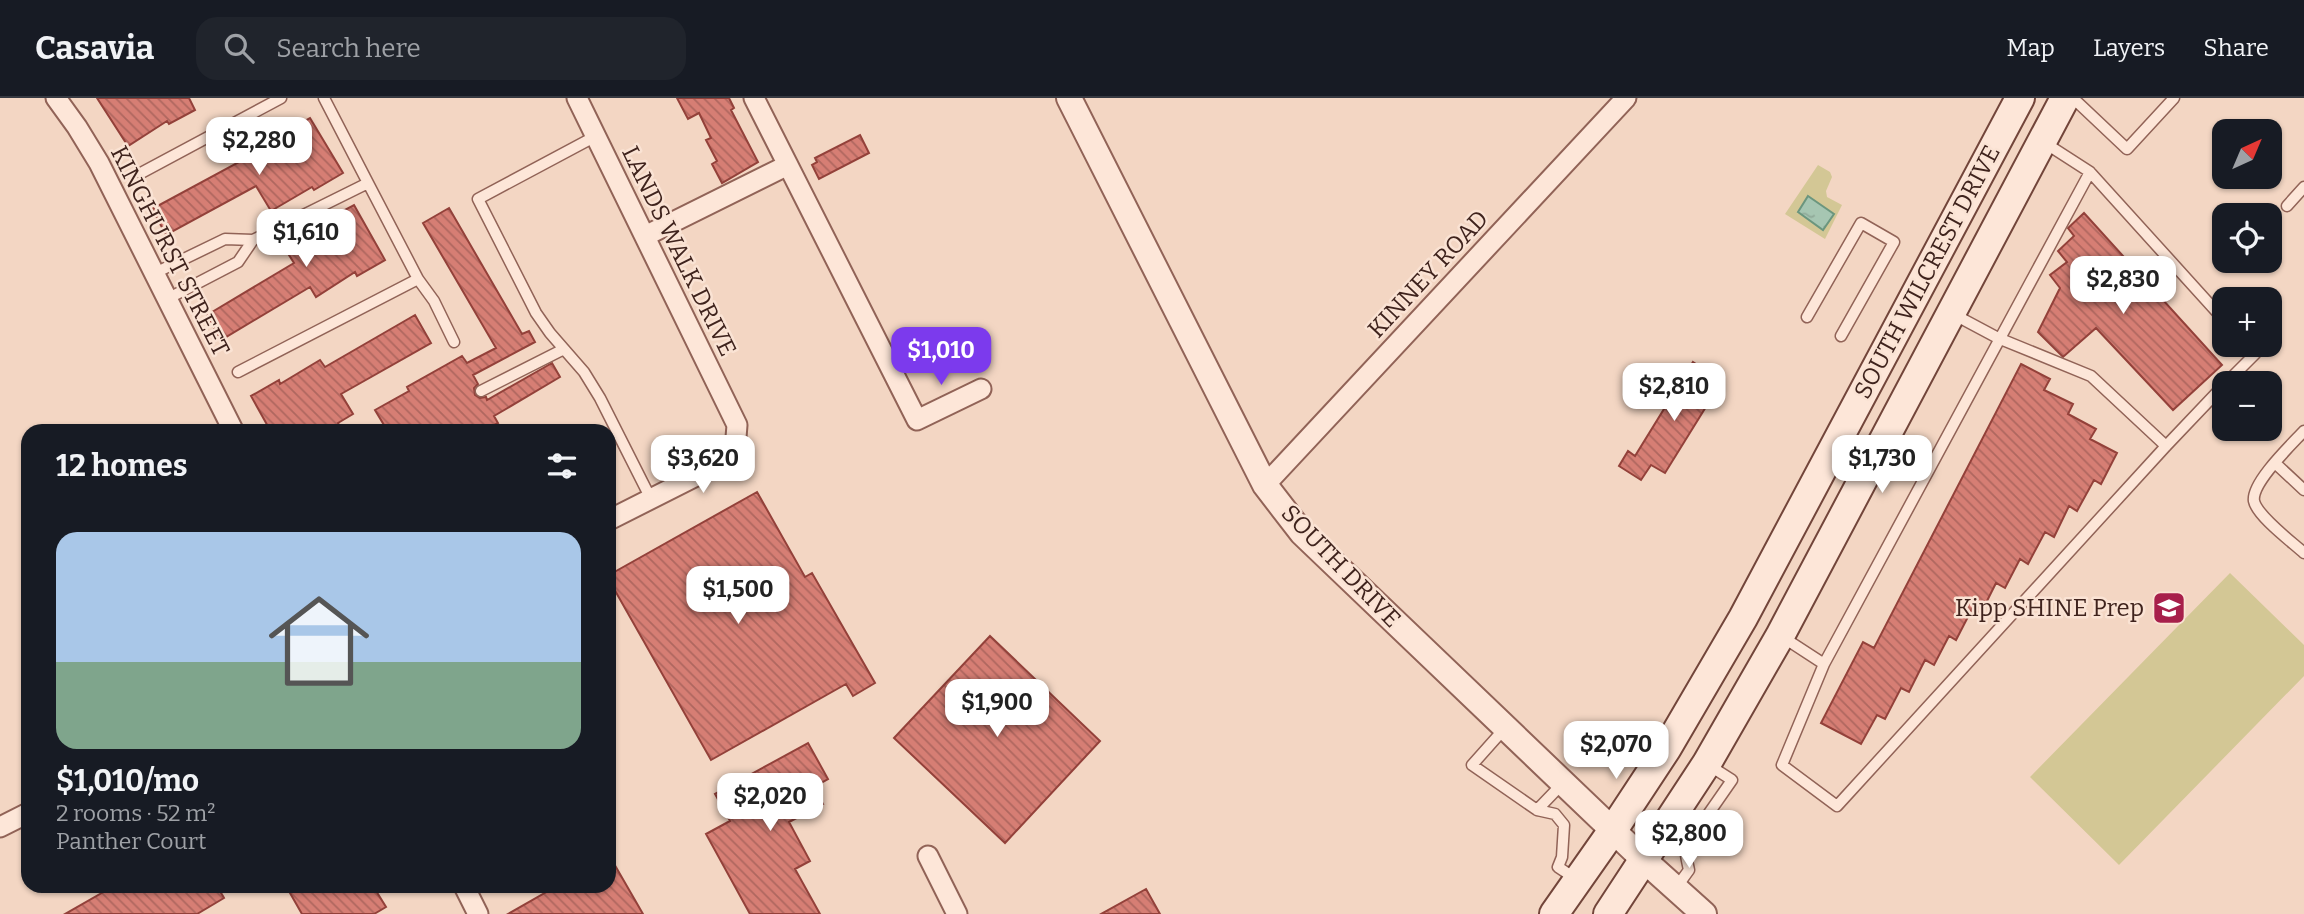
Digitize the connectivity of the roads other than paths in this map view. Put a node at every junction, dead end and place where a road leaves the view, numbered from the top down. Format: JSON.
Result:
{"nodes":[{"id":1,"x":56,"y":98,"type":"edge"},
{"id":2,"x":281,"y":98,"type":"edge"},
{"id":3,"x":324,"y":98,"type":"edge"},
{"id":4,"x":577,"y":98,"type":"edge"},
{"id":5,"x":754,"y":98,"type":"edge"},
{"id":6,"x":1069,"y":98,"type":"edge"},
{"id":7,"x":1626,"y":98,"type":"edge"},
{"id":8,"x":2020,"y":98,"type":"edge"},
{"id":9,"x":2065,"y":98,"type":"edge"},
{"id":10,"x":2073,"y":98,"type":"edge"},
{"id":11,"x":2174,"y":98,"type":"edge"},
{"id":12,"x":596,"y":136,"type":"junction"},
{"id":13,"x":2042,"y":141,"type":"junction"},
{"id":14,"x":788,"y":164,"type":"junction"},
{"id":15,"x":2090,"y":172,"type":"junction"},
{"id":16,"x":141,"y":173,"type":"dead end"},
{"id":17,"x":368,"y":183,"type":"junction"},
{"id":18,"x":2304,"y":187,"type":"edge"},
{"id":19,"x":2287,"y":206,"type":"dead end"},
{"id":20,"x":1958,"y":214,"type":"junction"},
{"id":21,"x":1993,"y":232,"type":"junction"},
{"id":22,"x":645,"y":236,"type":"junction"},
{"id":23,"x":253,"y":240,"type":"junction"},
{"id":24,"x":155,"y":273,"type":"junction"},
{"id":25,"x":418,"y":279,"type":"junction"},
{"id":26,"x":167,"y":299,"type":"junction"},
{"id":27,"x":2212,"y":307,"type":"edge"},
{"id":28,"x":1950,"y":313,"type":"junction"},
{"id":29,"x":1807,"y":317,"type":"dead end"},
{"id":30,"x":1841,"y":336,"type":"dead end"},
{"id":31,"x":1998,"y":338,"type":"junction"},
{"id":32,"x":453,"y":342,"type":"dead end"},
{"id":33,"x":564,"y":349,"type":"junction"},
{"id":34,"x":2252,"y":357,"type":"edge"},
{"id":35,"x":2238,"y":371,"type":"edge"},
{"id":36,"x":238,"y":372,"type":"dead end"},
{"id":37,"x":981,"y":389,"type":"dead end"},
{"id":38,"x":481,"y":391,"type":"dead end"},
{"id":39,"x":2212,"y":398,"type":"edge"},
{"id":40,"x":1849,"y":417,"type":"junction"},
{"id":41,"x":230,"y":424,"type":"edge"},
{"id":42,"x":613,"y":424,"type":"edge"},
{"id":43,"x":616,"y":430,"type":"edge"},
{"id":44,"x":2304,"y":431,"type":"edge"},
{"id":45,"x":1886,"y":434,"type":"junction"},
{"id":46,"x":2166,"y":446,"type":"junction"},
{"id":47,"x":2275,"y":463,"type":"junction"},
{"id":48,"x":1265,"y":485,"type":"junction"},
{"id":49,"x":2304,"y":489,"type":"edge"},
{"id":50,"x":651,"y":499,"type":"junction"},
{"id":51,"x":616,"y":516,"type":"edge"},
{"id":52,"x":2304,"y":553,"type":"edge"},
{"id":53,"x":1743,"y":618,"type":"junction"},
{"id":54,"x":1780,"y":636,"type":"junction"},
{"id":55,"x":1824,"y":664,"type":"junction"},
{"id":56,"x":1506,"y":728,"type":"junction"},
{"id":57,"x":1563,"y":783,"type":"junction"},
{"id":58,"x":1537,"y":810,"type":"junction"},
{"id":59,"x":21,"y":816,"type":"edge"},
{"id":60,"x":1689,"y":818,"type":"junction"},
{"id":61,"x":0,"y":827,"type":"edge"},
{"id":62,"x":1613,"y":830,"type":"junction"},
{"id":63,"x":928,"y":856,"type":"dead end"},
{"id":64,"x":1645,"y":861,"type":"junction"},
{"id":65,"x":1578,"y":880,"type":"junction"},
{"id":66,"x":1676,"y":888,"type":"junction"},
{"id":67,"x":468,"y":893,"type":"edge"},
{"id":68,"x":478,"y":914,"type":"edge"},
{"id":69,"x":957,"y":914,"type":"edge"},
{"id":70,"x":1554,"y":914,"type":"edge"},
{"id":71,"x":1608,"y":914,"type":"edge"},
{"id":72,"x":1704,"y":914,"type":"edge"}],
"edges":[{"from":1,"to":24,"type":"street","name":"KINGHURST STREET"},
{"from":2,"to":16,"type":"lane"},
{"from":3,"to":17,"type":"lane"},
{"from":4,"to":12,"type":"street","name":"LANDS WALK DRIVE"},
{"from":5,"to":14,"type":"street"},
{"from":6,"to":48,"type":"street","name":"SOUTH DRIVE"},
{"from":7,"to":48,"type":"street","name":"KINNEY ROAD"},
{"from":8,"to":20,"type":"main road","name":"SOUTH WILCREST DRIVE"},
{"from":9,"to":13,"type":"main road","name":"SOUTH WILCREST DRIVE"},
{"from":10,"to":11,"type":"lane"},
{"from":12,"to":22,"type":"street","name":"LANDS WALK DRIVE"},
{"from":12,"to":33,"type":"lane"},
{"from":13,"to":15,"type":"lane"},
{"from":13,"to":21,"type":"main road","name":"SOUTH WILCREST DRIVE"},
{"from":14,"to":22,"type":"street"},
{"from":14,"to":37,"type":"street"},
{"from":15,"to":27,"type":"lane"},
{"from":15,"to":31,"type":"lane"},
{"from":17,"to":23,"type":"lane"},
{"from":17,"to":25,"type":"lane"},
{"from":18,"to":19,"type":"lane"},
{"from":20,"to":21,"type":"main road"},
{"from":20,"to":40,"type":"main road","name":"SOUTH WILCREST DRIVE"},
{"from":21,"to":28,"type":"main road","name":"SOUTH WILCREST DRIVE"},
{"from":22,"to":50,"type":"street","name":"LANDS WALK DRIVE"},
{"from":23,"to":24,"type":"lane"},
{"from":23,"to":26,"type":"lane"},
{"from":24,"to":26,"type":"street","name":"KINGHURST STREET"},
{"from":25,"to":32,"type":"lane"},
{"from":25,"to":36,"type":"lane"},
{"from":26,"to":41,"type":"street","name":"KINGHURST STREET"},
{"from":28,"to":31,"type":"lane"},
{"from":28,"to":45,"type":"main road","name":"SOUTH WILCREST DRIVE"},
{"from":29,"to":30,"type":"lane"},
{"from":31,"to":46,"type":"lane"},
{"from":31,"to":55,"type":"lane"},
{"from":33,"to":38,"type":"lane"},
{"from":33,"to":42,"type":"lane"},
{"from":34,"to":35,"type":"lane"},
{"from":39,"to":46,"type":"lane"},
{"from":40,"to":45,"type":"main road"},
{"from":40,"to":53,"type":"main road","name":"SOUTH WILCREST DRIVE"},
{"from":43,"to":50,"type":"lane"},
{"from":44,"to":47,"type":"lane"},
{"from":45,"to":54,"type":"main road","name":"SOUTH WILCREST DRIVE"},
{"from":46,"to":55,"type":"lane"},
{"from":47,"to":49,"type":"lane"},
{"from":47,"to":52,"type":"lane"},
{"from":48,"to":56,"type":"street","name":"SOUTH DRIVE"},
{"from":50,"to":51,"type":"street"},
{"from":53,"to":54,"type":"main road"},
{"from":53,"to":62,"type":"main road","name":"SOUTH WILCREST DRIVE"},
{"from":54,"to":55,"type":"lane"},
{"from":54,"to":60,"type":"main road","name":"SOUTH WILCREST DRIVE"},
{"from":56,"to":57,"type":"street","name":"SOUTH DRIVE"},
{"from":56,"to":58,"type":"lane"},
{"from":57,"to":58,"type":"lane"},
{"from":57,"to":62,"type":"street","name":"SOUTH DRIVE"},
{"from":58,"to":65,"type":"lane"},
{"from":59,"to":61,"type":"street"},
{"from":60,"to":64,"type":"main road","name":"SOUTH WILCREST DRIVE"},
{"from":60,"to":66,"type":"lane"},
{"from":62,"to":64,"type":"street","name":"SOUTH DRIVE"},
{"from":62,"to":65,"type":"main road","name":"SOUTH WILCREST DRIVE"},
{"from":63,"to":69,"type":"street"},
{"from":64,"to":66,"type":"street","name":"SOUTH DRIVE"},
{"from":64,"to":71,"type":"main road","name":"SOUTH WILCREST DRIVE"},
{"from":65,"to":70,"type":"main road","name":"SOUTH WILCREST DRIVE"},
{"from":66,"to":72,"type":"street","name":"SOUTH DRIVE"},
{"from":67,"to":68,"type":"street"}]}
